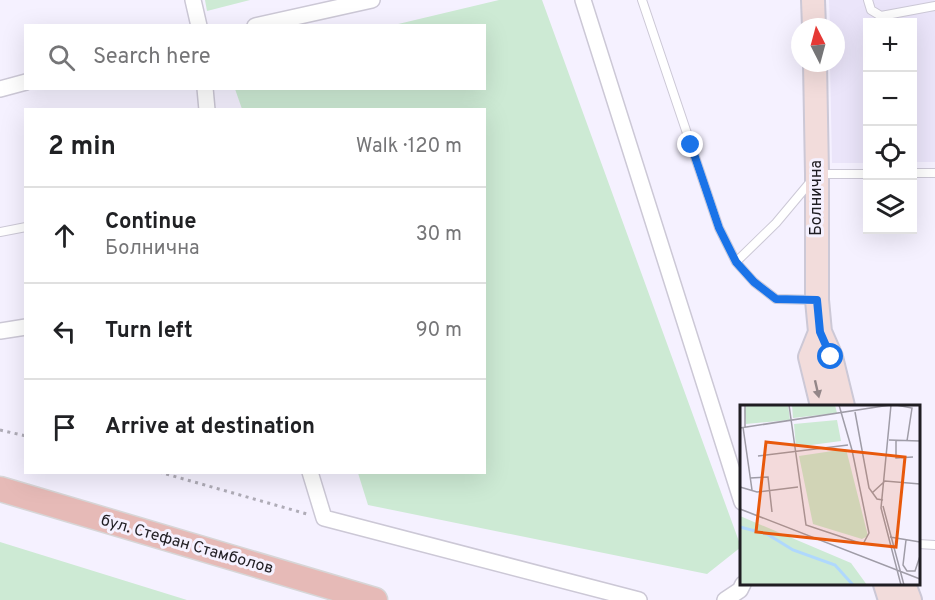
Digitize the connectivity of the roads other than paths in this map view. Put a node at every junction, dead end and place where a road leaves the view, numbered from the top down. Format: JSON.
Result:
{"nodes":[{"id":1,"x":193,"y":0,"type":"edge"},
{"id":2,"x":372,"y":0,"type":"edge"},
{"id":3,"x":583,"y":0,"type":"edge"},
{"id":4,"x":642,"y":0,"type":"edge"},
{"id":5,"x":813,"y":0,"type":"edge"},
{"id":6,"x":868,"y":0,"type":"edge"},
{"id":7,"x":935,"y":6,"type":"edge"},
{"id":8,"x":814,"y":18,"type":"edge"},
{"id":9,"x":199,"y":24,"type":"edge"},
{"id":10,"x":264,"y":24,"type":"edge"},
{"id":11,"x":815,"y":72,"type":"edge"},
{"id":12,"x":24,"y":82,"type":"edge"},
{"id":13,"x":0,"y":88,"type":"edge"},
{"id":14,"x":205,"y":90,"type":"edge"},
{"id":15,"x":207,"y":108,"type":"edge"},
{"id":16,"x":917,"y":173,"type":"edge"},
{"id":17,"x":935,"y":173,"type":"edge"},
{"id":18,"x":817,"y":174,"type":"junction"},
{"id":19,"x":863,"y":174,"type":"edge"},
{"id":20,"x":24,"y":227,"type":"edge"},
{"id":21,"x":0,"y":232,"type":"edge"},
{"id":22,"x":736,"y":262,"type":"junction"},
{"id":23,"x":817,"y":300,"type":"junction"},
{"id":24,"x":24,"y":327,"type":"edge"},
{"id":25,"x":0,"y":331,"type":"edge"},
{"id":26,"x":820,"y":332,"type":"junction"},
{"id":27,"x":822,"y":405,"type":"edge"},
{"id":28,"x":843,"y":405,"type":"edge"},
{"id":29,"x":311,"y":474,"type":"edge"},
{"id":30,"x":0,"y":489,"type":"edge"},
{"id":31,"x":740,"y":499,"type":"edge"},
{"id":32,"x":920,"y":544,"type":"edge"},
{"id":33,"x":935,"y":545,"type":"edge"},
{"id":34,"x":742,"y":585,"type":"edge"},
{"id":35,"x":885,"y":585,"type":"edge"},
{"id":36,"x":904,"y":585,"type":"edge"},
{"id":37,"x":375,"y":600,"type":"edge"},
{"id":38,"x":639,"y":600,"type":"edge"},
{"id":39,"x":725,"y":600,"type":"edge"},
{"id":40,"x":890,"y":600,"type":"edge"},
{"id":41,"x":910,"y":600,"type":"edge"}],
"edges":[{"from":1,"to":9,"type":"street"},
{"from":2,"to":10,"type":"street"},
{"from":3,"to":31,"type":"street"},
{"from":4,"to":22,"type":"lane"},
{"from":5,"to":8,"type":"street"},
{"from":6,"to":7,"type":"lane"},
{"from":11,"to":18,"type":"street","name":"Болнична"},
{"from":12,"to":13,"type":"street"},
{"from":14,"to":15,"type":"street"},
{"from":16,"to":17,"type":"lane"},
{"from":18,"to":19,"type":"lane"},
{"from":18,"to":22,"type":"lane"},
{"from":18,"to":23,"type":"street","name":"Болнична"},
{"from":20,"to":21,"type":"lane"},
{"from":22,"to":23,"type":"lane"},
{"from":23,"to":26,"type":"street","name":"Болнична"},
{"from":24,"to":25,"type":"street"},
{"from":26,"to":27,"type":"street","name":"Болнична","one_way":true},
{"from":26,"to":28,"type":"street","name":"Болнична"},
{"from":29,"to":38,"type":"street"},
{"from":30,"to":37,"type":"main road","name":"бул. Стефан Стамболов"},
{"from":32,"to":33,"type":"lane"},
{"from":34,"to":39,"type":"street"},
{"from":35,"to":40,"type":"street"},
{"from":36,"to":41,"type":"street"}]}
